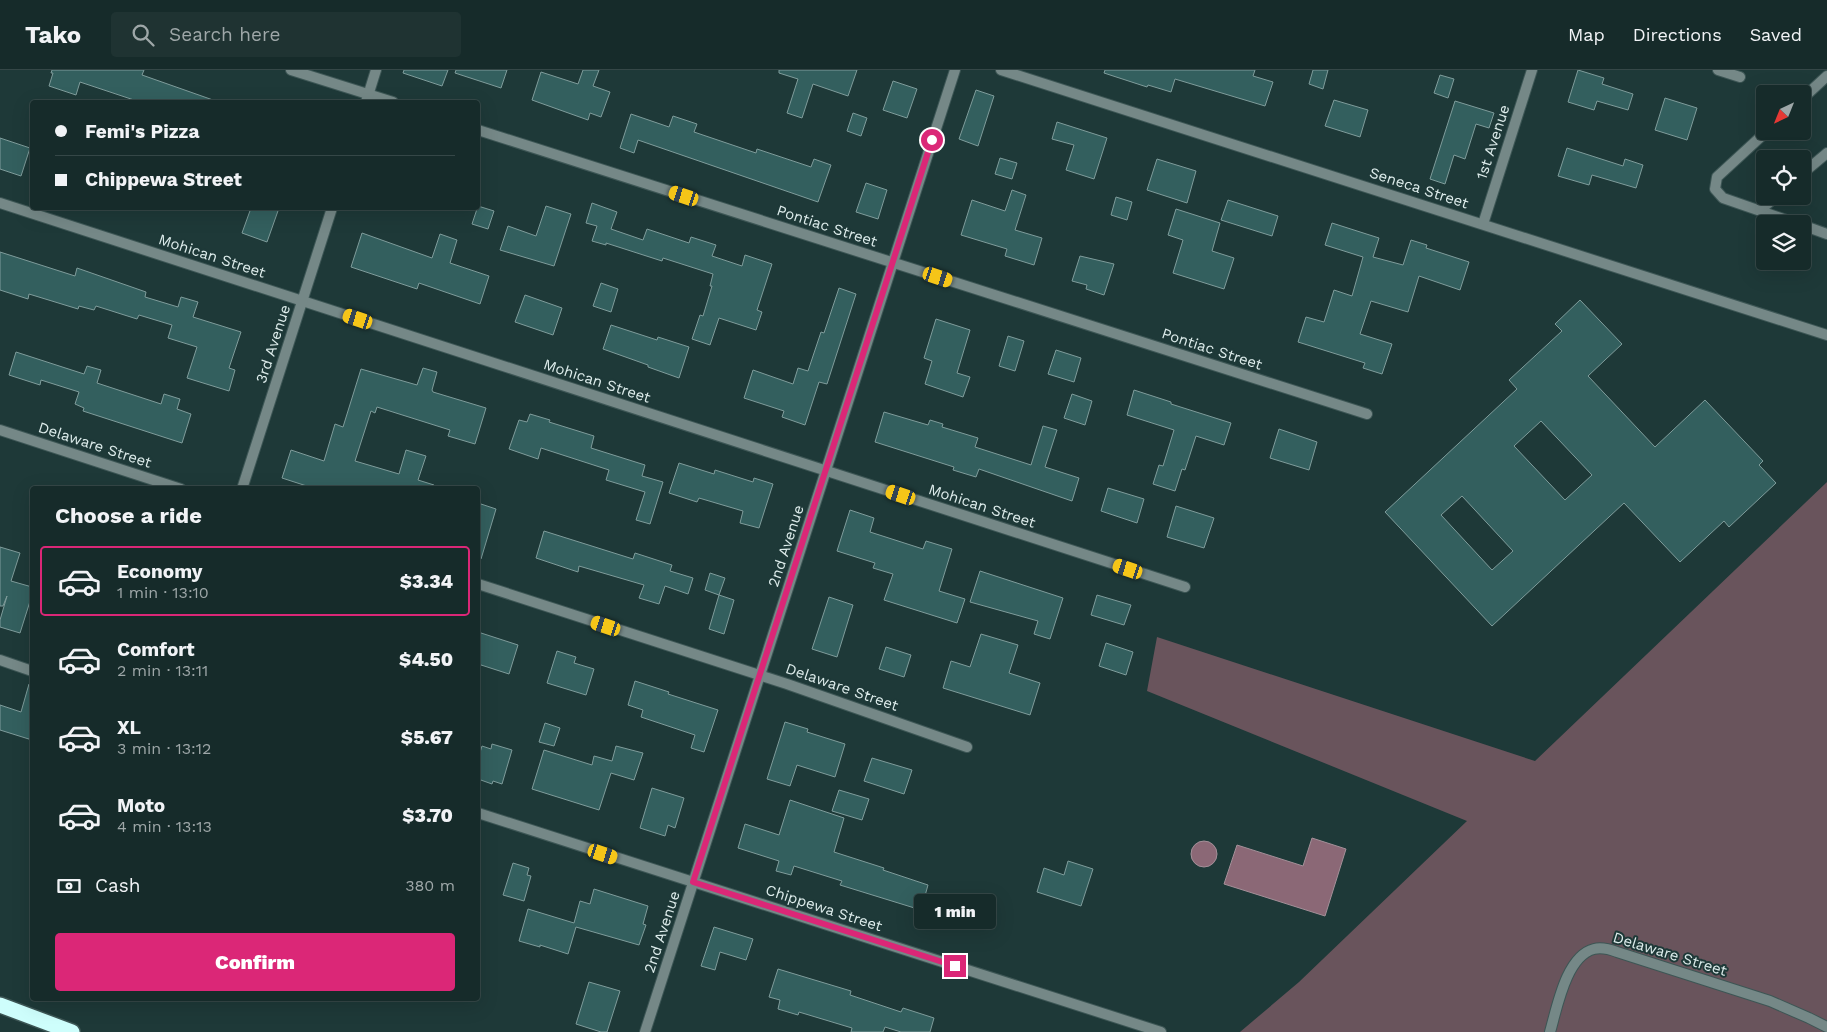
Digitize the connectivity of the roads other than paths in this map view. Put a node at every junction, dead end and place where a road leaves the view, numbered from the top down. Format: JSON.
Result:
{"nodes":[{"id":1,"x":291,"y":70,"type":"edge"},
{"id":2,"x":376,"y":70,"type":"edge"},
{"id":3,"x":955,"y":70,"type":"edge"},
{"id":4,"x":1001,"y":70,"type":"edge"},
{"id":5,"x":1532,"y":70,"type":"edge"},
{"id":6,"x":1718,"y":70,"type":"edge"},
{"id":7,"x":1827,"y":76,"type":"edge"},
{"id":8,"x":1740,"y":77,"type":"dead end"},
{"id":9,"x":1811,"y":91,"type":"edge"},
{"id":10,"x":367,"y":99,"type":"edge"},
{"id":11,"x":480,"y":131,"type":"edge"},
{"id":12,"x":1758,"y":140,"type":"edge"},
{"id":13,"x":1827,"y":153,"type":"edge"},
{"id":14,"x":1811,"y":166,"type":"edge"},
{"id":15,"x":0,"y":203,"type":"edge"},
{"id":16,"x":1766,"y":205,"type":"edge"},
{"id":17,"x":331,"y":210,"type":"edge"},
{"id":18,"x":1760,"y":210,"type":"junction"},
{"id":19,"x":1774,"y":215,"type":"edge"},
{"id":20,"x":1483,"y":224,"type":"junction"},
{"id":21,"x":1811,"y":227,"type":"edge"},
{"id":22,"x":1825,"y":230,"type":"edge"},
{"id":23,"x":893,"y":263,"type":"junction"},
{"id":24,"x":302,"y":301,"type":"junction"},
{"id":25,"x":1827,"y":335,"type":"edge"},
{"id":26,"x":1367,"y":414,"type":"dead end"},
{"id":27,"x":0,"y":430,"type":"edge"},
{"id":28,"x":826,"y":471,"type":"junction"},
{"id":29,"x":173,"y":486,"type":"edge"},
{"id":30,"x":243,"y":486,"type":"edge"},
{"id":31,"x":480,"y":585,"type":"edge"},
{"id":32,"x":1185,"y":587,"type":"dead end"},
{"id":33,"x":0,"y":660,"type":"edge"},
{"id":34,"x":30,"y":669,"type":"edge"},
{"id":35,"x":760,"y":675,"type":"junction"},
{"id":36,"x":967,"y":747,"type":"dead end"},
{"id":37,"x":480,"y":814,"type":"edge"},
{"id":38,"x":693,"y":882,"type":"junction"},
{"id":39,"x":0,"y":1005,"type":"edge"},
{"id":40,"x":1827,"y":1027,"type":"edge"},
{"id":41,"x":72,"y":1032,"type":"edge"},
{"id":42,"x":645,"y":1032,"type":"edge"},
{"id":43,"x":1161,"y":1032,"type":"edge"},
{"id":44,"x":1550,"y":1032,"type":"edge"}],
"edges":[{"from":1,"to":10,"type":"street"},
{"from":2,"to":10,"type":"street"},
{"from":3,"to":23,"type":"street","name":"2nd Avenue"},
{"from":4,"to":20,"type":"street","name":"Seneca Street"},
{"from":5,"to":20,"type":"street","name":"1st Avenue"},
{"from":6,"to":8,"type":"street"},
{"from":7,"to":9,"type":"street"},
{"from":11,"to":23,"type":"street","name":"Pontiac Street"},
{"from":12,"to":18,"type":"street"},
{"from":13,"to":14,"type":"street"},
{"from":15,"to":24,"type":"street","name":"Mohican Street"},
{"from":16,"to":18,"type":"street"},
{"from":17,"to":24,"type":"street","name":"3rd Avenue"},
{"from":18,"to":19,"type":"street"},
{"from":20,"to":25,"type":"street","name":"Seneca Street"},
{"from":21,"to":22,"type":"street"},
{"from":23,"to":26,"type":"street","name":"Pontiac Street"},
{"from":23,"to":28,"type":"street","name":"2nd Avenue"},
{"from":24,"to":28,"type":"street","name":"Mohican Street"},
{"from":24,"to":30,"type":"street","name":"3rd Avenue"},
{"from":27,"to":29,"type":"street","name":"Delaware Street"},
{"from":28,"to":32,"type":"street","name":"Mohican Street"},
{"from":28,"to":35,"type":"street","name":"2nd Avenue"},
{"from":31,"to":35,"type":"street","name":"Delaware Street"},
{"from":33,"to":34,"type":"street"},
{"from":35,"to":36,"type":"street","name":"Delaware Street"},
{"from":35,"to":38,"type":"street","name":"2nd Avenue"},
{"from":37,"to":38,"type":"street","name":"Chippewa Street"},
{"from":38,"to":42,"type":"street","name":"2nd Avenue"},
{"from":38,"to":43,"type":"street","name":"Chippewa Street"},
{"from":39,"to":41,"type":"highway"},
{"from":40,"to":44,"type":"street","name":"Delaware Street"}]}
